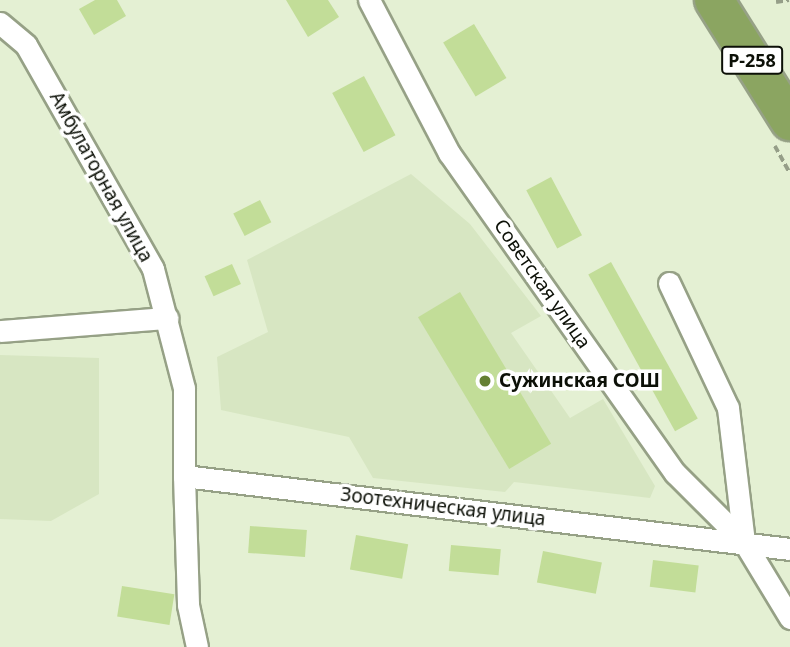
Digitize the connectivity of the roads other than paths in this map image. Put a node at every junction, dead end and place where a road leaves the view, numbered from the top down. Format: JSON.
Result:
{"nodes":[{"id":1,"x":369,"y":0,"type":"edge"},
{"id":2,"x":715,"y":0,"type":"edge"},
{"id":3,"x":0,"y":23,"type":"edge"},
{"id":4,"x":781,"y":131,"type":"edge"},
{"id":5,"x":669,"y":282,"type":"dead end"},
{"id":6,"x":167,"y":317,"type":"junction"},
{"id":7,"x":0,"y":331,"type":"edge"},
{"id":8,"x":184,"y":476,"type":"junction"},
{"id":9,"x":744,"y":542,"type":"junction"},
{"id":10,"x":790,"y":549,"type":"edge"},
{"id":11,"x":790,"y":618,"type":"edge"},
{"id":12,"x":197,"y":647,"type":"edge"}],
"edges":[{"from":1,"to":9,"type":"street","name":"Советская улица"},
{"from":2,"to":4,"type":"highway","number":"Р-258"},
{"from":3,"to":6,"type":"street","name":"Амбулаторная улица"},
{"from":5,"to":9,"type":"street"},
{"from":6,"to":7,"type":"street"},
{"from":6,"to":8,"type":"street","name":"Амбулаторная улица"},
{"from":8,"to":9,"type":"street","name":"Зоотехническая улица"},
{"from":8,"to":12,"type":"street"},
{"from":9,"to":10,"type":"street","name":"Зоотехническая улица"},
{"from":9,"to":11,"type":"street","name":"Советская улица"}]}
